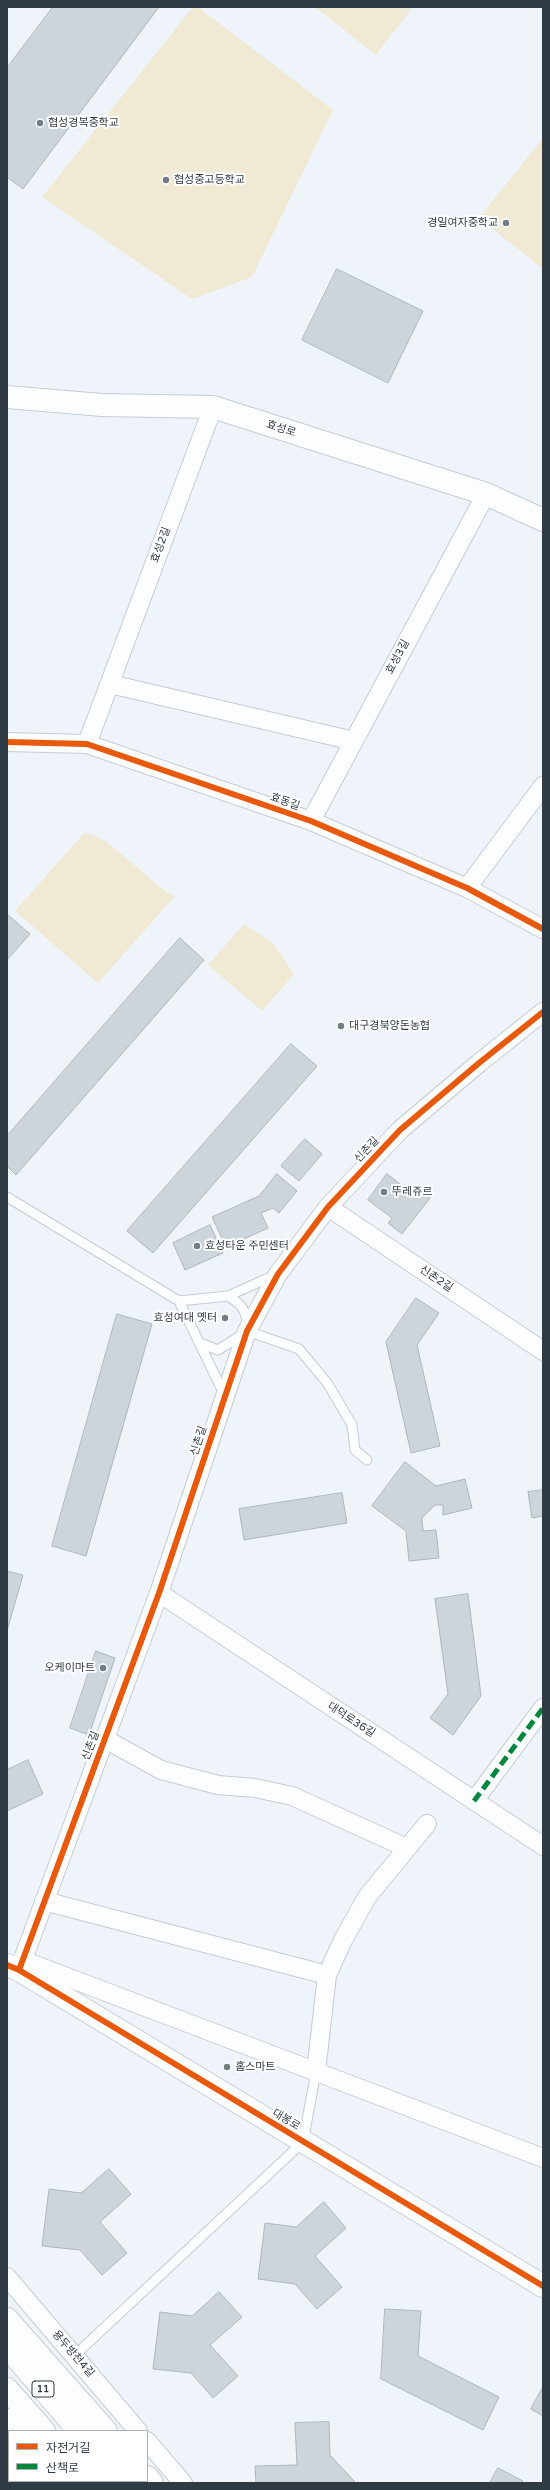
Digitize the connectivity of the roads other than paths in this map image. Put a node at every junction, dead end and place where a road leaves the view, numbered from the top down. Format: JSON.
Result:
{"nodes":[{"id":1,"x":7,"y":397,"type":"edge"},
{"id":2,"x":213,"y":407,"type":"junction"},
{"id":3,"x":486,"y":494,"type":"junction"},
{"id":4,"x":543,"y":520,"type":"edge"},
{"id":5,"x":110,"y":684,"type":"junction"},
{"id":6,"x":354,"y":741,"type":"junction"},
{"id":7,"x":7,"y":742,"type":"edge"},
{"id":8,"x":87,"y":744,"type":"junction"},
{"id":9,"x":543,"y":786,"type":"edge"},
{"id":10,"x":311,"y":821,"type":"junction"},
{"id":11,"x":467,"y":888,"type":"junction"},
{"id":12,"x":543,"y":929,"type":"edge"},
{"id":13,"x":543,"y":1012,"type":"edge"},
{"id":14,"x":7,"y":1197,"type":"edge"},
{"id":15,"x":328,"y":1207,"type":"junction"},
{"id":16,"x":278,"y":1274,"type":"junction"},
{"id":17,"x":228,"y":1296,"type":"junction"},
{"id":18,"x":179,"y":1301,"type":"junction"},
{"id":19,"x":247,"y":1332,"type":"junction"},
{"id":20,"x":200,"y":1343,"type":"junction"},
{"id":21,"x":543,"y":1351,"type":"edge"},
{"id":22,"x":224,"y":1395,"type":"junction"},
{"id":23,"x":367,"y":1460,"type":"dead end"},
{"id":24,"x":159,"y":1593,"type":"junction"},
{"id":25,"x":543,"y":1708,"type":"edge"},
{"id":26,"x":105,"y":1739,"type":"junction"},
{"id":27,"x":474,"y":1801,"type":"junction"},
{"id":28,"x":427,"y":1824,"type":"dead end"},
{"id":29,"x":543,"y":1846,"type":"edge"},
{"id":30,"x":406,"y":1848,"type":"junction"},
{"id":31,"x":44,"y":1901,"type":"junction"},
{"id":32,"x":16,"y":1965,"type":"edge"},
{"id":33,"x":327,"y":1975,"type":"junction"},
{"id":34,"x":316,"y":2072,"type":"junction"},
{"id":35,"x":303,"y":2142,"type":"junction"},
{"id":36,"x":543,"y":2158,"type":"edge"},
{"id":37,"x":7,"y":2277,"type":"edge"},
{"id":38,"x":543,"y":2286,"type":"edge"},
{"id":39,"x":7,"y":2319,"type":"edge"},
{"id":40,"x":7,"y":2347,"type":"edge"},
{"id":41,"x":74,"y":2356,"type":"junction"},
{"id":42,"x":7,"y":2389,"type":"edge"},
{"id":43,"x":7,"y":2420,"type":"edge"},
{"id":44,"x":16,"y":2430,"type":"edge"},
{"id":45,"x":43,"y":2430,"type":"edge"},
{"id":46,"x":78,"y":2430,"type":"edge"},
{"id":47,"x":105,"y":2430,"type":"edge"},
{"id":48,"x":137,"y":2430,"type":"edge"},
{"id":49,"x":148,"y":2442,"type":"edge"},
{"id":50,"x":183,"y":2483,"type":"edge"}],
"edges":[{"from":1,"to":2,"type":"main road","name":"효성로"},
{"from":2,"to":3,"type":"main road","name":"효성로"},
{"from":2,"to":5,"type":"street","name":"효성2길"},
{"from":3,"to":4,"type":"main road","name":"효성로"},
{"from":3,"to":6,"type":"street","name":"효성3길"},
{"from":5,"to":6,"type":"street"},
{"from":5,"to":8,"type":"street","name":"효성2길"},
{"from":6,"to":10,"type":"street","name":"효성3길"},
{"from":7,"to":8,"type":"street","name":"효동길"},
{"from":8,"to":10,"type":"street","name":"효동길"},
{"from":9,"to":11,"type":"street"},
{"from":10,"to":11,"type":"street","name":"효동길"},
{"from":11,"to":12,"type":"street","name":"효동길"},
{"from":13,"to":15,"type":"street","name":"신촌길"},
{"from":14,"to":18,"type":"lane"},
{"from":15,"to":16,"type":"street","name":"신촌길"},
{"from":15,"to":21,"type":"street","name":"신촌2길"},
{"from":16,"to":17,"type":"lane"},
{"from":16,"to":19,"type":"street","name":"신촌길"},
{"from":17,"to":18,"type":"lane"},
{"from":17,"to":19,"type":"lane"},
{"from":18,"to":20,"type":"lane"},
{"from":19,"to":20,"type":"lane"},
{"from":19,"to":22,"type":"street","name":"신촌길"},
{"from":19,"to":23,"type":"lane"},
{"from":20,"to":22,"type":"lane"},
{"from":22,"to":24,"type":"street","name":"신촌길"},
{"from":24,"to":26,"type":"street","name":"신촌길"},
{"from":24,"to":27,"type":"street","name":"대덕로36길"},
{"from":25,"to":27,"type":"street"},
{"from":26,"to":30,"type":"street"},
{"from":26,"to":31,"type":"street","name":"신촌길"},
{"from":27,"to":29,"type":"street","name":"대덕로36길"},
{"from":28,"to":30,"type":"street"},
{"from":30,"to":33,"type":"street"},
{"from":31,"to":32,"type":"street","name":"신촌길"},
{"from":31,"to":33,"type":"street"},
{"from":32,"to":34,"type":"street"},
{"from":32,"to":35,"type":"main road","name":"대봉로"},
{"from":33,"to":34,"type":"street"},
{"from":34,"to":35,"type":"lane"},
{"from":34,"to":36,"type":"street"},
{"from":35,"to":38,"type":"main road","name":"대봉로"},
{"from":35,"to":41,"type":"lane"},
{"from":37,"to":41,"type":"street","name":"용두방천4길"},
{"from":39,"to":47,"type":"main road"},
{"from":40,"to":46,"type":"main road","number":"11"},
{"from":41,"to":48,"type":"street","name":"용두방천4길"},
{"from":42,"to":45,"type":"main road"},
{"from":43,"to":44,"type":"main road"},
{"from":49,"to":50,"type":"street"}]}
